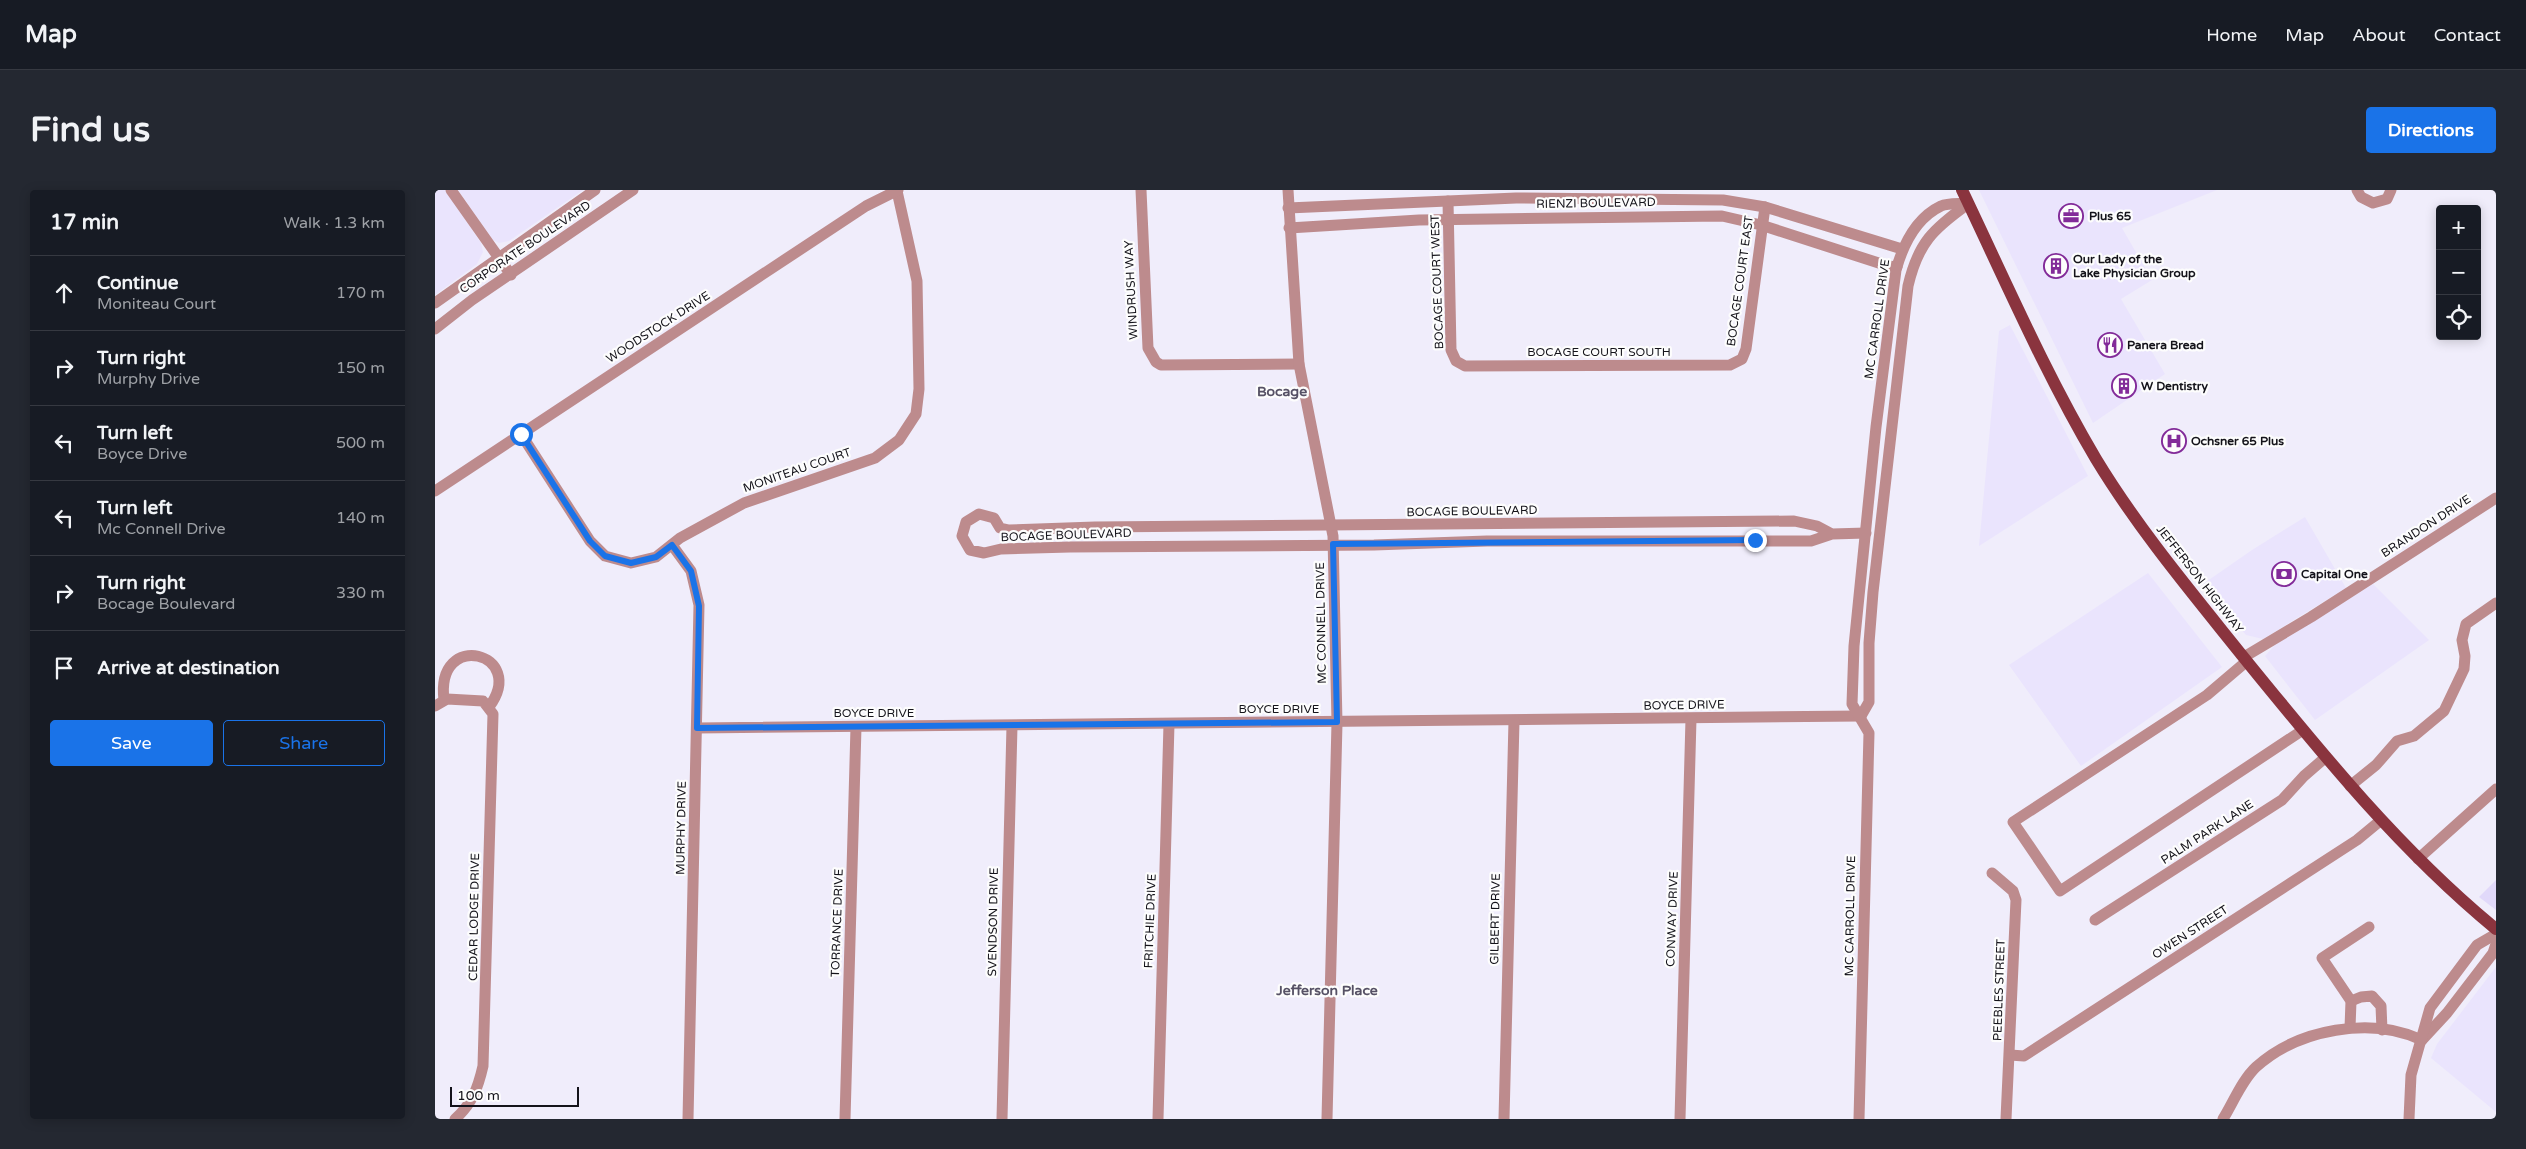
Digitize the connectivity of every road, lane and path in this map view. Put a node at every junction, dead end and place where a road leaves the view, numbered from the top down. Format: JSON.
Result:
{"nodes":[{"id":1,"x":451,"y":190,"type":"edge"},
{"id":2,"x":595,"y":190,"type":"edge"},
{"id":3,"x":633,"y":190,"type":"edge"},
{"id":4,"x":897,"y":190,"type":"edge"},
{"id":5,"x":1141,"y":190,"type":"edge"},
{"id":6,"x":1288,"y":190,"type":"edge"},
{"id":7,"x":1962,"y":190,"type":"edge"},
{"id":8,"x":2357,"y":190,"type":"edge"},
{"id":9,"x":2391,"y":190,"type":"edge"},
{"id":10,"x":1448,"y":201,"type":"junction"},
{"id":11,"x":1968,"y":203,"type":"junction"},
{"id":12,"x":1765,"y":206,"type":"junction"},
{"id":13,"x":1288,"y":208,"type":"junction"},
{"id":14,"x":1449,"y":219,"type":"junction"},
{"id":15,"x":1761,"y":226,"type":"junction"},
{"id":16,"x":1289,"y":228,"type":"junction"},
{"id":17,"x":1902,"y":248,"type":"junction"},
{"id":18,"x":498,"y":258,"type":"junction"},
{"id":19,"x":1897,"y":267,"type":"junction"},
{"id":20,"x":511,"y":275,"type":"junction"},
{"id":21,"x":435,"y":303,"type":"edge"},
{"id":22,"x":435,"y":329,"type":"edge"},
{"id":23,"x":1741,"y":359,"type":"joint"},
{"id":24,"x":1456,"y":361,"type":"joint"},
{"id":25,"x":1299,"y":364,"type":"junction"},
{"id":26,"x":521,"y":434,"type":"junction"},
{"id":27,"x":435,"y":491,"type":"edge"},
{"id":28,"x":2496,"y":498,"type":"edge"},
{"id":29,"x":1331,"y":527,"type":"junction"},
{"id":30,"x":1866,"y":533,"type":"junction"},
{"id":31,"x":1832,"y":534,"type":"junction"},
{"id":32,"x":1333,"y":544,"type":"junction"},
{"id":33,"x":672,"y":545,"type":"junction"},
{"id":34,"x":2496,"y":602,"type":"edge"},
{"id":35,"x":2246,"y":659,"type":"junction"},
{"id":36,"x":439,"y":703,"type":"edge"},
{"id":37,"x":489,"y":707,"type":"junction"},
{"id":38,"x":1861,"y":716,"type":"junction"},
{"id":39,"x":1691,"y":719,"type":"junction"},
{"id":40,"x":1514,"y":721,"type":"junction"},
{"id":41,"x":1337,"y":722,"type":"junction"},
{"id":42,"x":1169,"y":724,"type":"junction"},
{"id":43,"x":1012,"y":726,"type":"junction"},
{"id":44,"x":856,"y":727,"type":"junction"},
{"id":45,"x":697,"y":728,"type":"junction"},
{"id":46,"x":2303,"y":730,"type":"junction"},
{"id":47,"x":2326,"y":757,"type":"junction"},
{"id":48,"x":2350,"y":786,"type":"junction"},
{"id":49,"x":2496,"y":789,"type":"edge"},
{"id":50,"x":2380,"y":821,"type":"junction"},
{"id":51,"x":2418,"y":859,"type":"junction"},
{"id":52,"x":1991,"y":873,"type":"dead end"},
{"id":53,"x":2095,"y":920,"type":"dead end"},
{"id":54,"x":2369,"y":927,"type":"dead end"},
{"id":55,"x":2496,"y":929,"type":"edge"},
{"id":56,"x":2496,"y":934,"type":"edge"},
{"id":57,"x":2496,"y":944,"type":"edge"},
{"id":58,"x":2351,"y":1001,"type":"junction"},
{"id":59,"x":2351,"y":1028,"type":"junction"},
{"id":60,"x":2382,"y":1030,"type":"junction"},
{"id":61,"x":2422,"y":1040,"type":"junction"},
{"id":62,"x":2010,"y":1055,"type":"junction"},
{"id":63,"x":455,"y":1119,"type":"edge"},
{"id":64,"x":688,"y":1119,"type":"edge"},
{"id":65,"x":845,"y":1119,"type":"edge"},
{"id":66,"x":1002,"y":1119,"type":"edge"},
{"id":67,"x":1158,"y":1119,"type":"edge"},
{"id":68,"x":1327,"y":1119,"type":"edge"},
{"id":69,"x":1504,"y":1119,"type":"edge"},
{"id":70,"x":1680,"y":1119,"type":"edge"},
{"id":71,"x":1859,"y":1119,"type":"edge"},
{"id":72,"x":2006,"y":1119,"type":"edge"},
{"id":73,"x":2223,"y":1119,"type":"edge"},
{"id":74,"x":2409,"y":1119,"type":"edge"}],
"edges":[{"from":1,"to":18,"type":"street"},
{"from":2,"to":18,"type":"street","name":"CORPORATE BOULEVARD"},
{"from":3,"to":20,"type":"street","name":"CORPORATE BOULEVARD"},
{"from":4,"to":26,"type":"street","name":"WOODSTOCK DRIVE"},
{"from":4,"to":33,"type":"street","name":"MONITEAU COURT"},
{"from":5,"to":25,"type":"street","name":"WINDRUSH WAY"},
{"from":6,"to":13,"type":"street","name":"MC CONNELL DRIVE"},
{"from":7,"to":11,"type":"main road","name":"JEFFERSON HIGHWAY"},
{"from":8,"to":9,"type":"street"},
{"from":10,"to":12,"type":"street","name":"RIENZI BOULEVARD"},
{"from":10,"to":13,"type":"street","name":"RIENZI BOULEVARD"},
{"from":10,"to":14,"type":"street","name":"BOCAGE COURT WEST"},
{"from":11,"to":17,"type":"street","name":"MC CARROLL DRIVE"},
{"from":11,"to":35,"type":"main road","name":"JEFFERSON HIGHWAY"},
{"from":11,"to":38,"type":"street"},
{"from":12,"to":15,"type":"street","name":"BOCAGE COURT EAST"},
{"from":12,"to":17,"type":"street","name":"RIENZI BOULEVARD"},
{"from":13,"to":16,"type":"street","name":"MC CONNELL DRIVE"},
{"from":14,"to":15,"type":"street","name":"RIENZI BOULEVARD"},
{"from":14,"to":16,"type":"street","name":"RIENZI BOULEVARD"},
{"from":14,"to":24,"type":"street","name":"BOCAGE COURT WEST"},
{"from":15,"to":19,"type":"street","name":"RIENZI BOULEVARD"},
{"from":15,"to":23,"type":"street","name":"BOCAGE COURT EAST"},
{"from":16,"to":25,"type":"street","name":"MC CONNELL DRIVE"},
{"from":17,"to":19,"type":"street","name":"MC CARROLL DRIVE"},
{"from":18,"to":20,"type":"street"},
{"from":18,"to":21,"type":"street","name":"CORPORATE BOULEVARD"},
{"from":19,"to":30,"type":"street","name":"MC CARROLL DRIVE"},
{"from":20,"to":22,"type":"street","name":"CORPORATE BOULEVARD"},
{"from":23,"to":24,"type":"street","name":"BOCAGE COURT SOUTH"},
{"from":25,"to":29,"type":"street","name":"MC CONNELL DRIVE"},
{"from":26,"to":27,"type":"street","name":"WOODSTOCK DRIVE"},
{"from":26,"to":33,"type":"street","name":"MONITEAU COURT"},
{"from":28,"to":35,"type":"street","name":"BRANDON DRIVE"},
{"from":29,"to":31,"type":"street","name":"BOCAGE BOULEVARD"},
{"from":29,"to":32,"type":"street","name":"MC CONNELL DRIVE"},
{"from":29,"to":32,"type":"street","name":"BOCAGE BOULEVARD"},
{"from":30,"to":31,"type":"street","name":"BOCAGE BOULEVARD"},
{"from":30,"to":38,"type":"street","name":"MC CARROLL DRIVE"},
{"from":31,"to":32,"type":"street","name":"BOCAGE BOULEVARD"},
{"from":32,"to":41,"type":"street","name":"MC CONNELL DRIVE"},
{"from":33,"to":45,"type":"street","name":"MURPHY DRIVE"},
{"from":34,"to":48,"type":"street"},
{"from":35,"to":46,"type":"main road","name":"JEFFERSON HIGHWAY"},
{"from":35,"to":46,"type":"street","name":"BRANDON DRIVE"},
{"from":36,"to":37,"type":"street"},
{"from":36,"to":37,"type":"street"},
{"from":37,"to":63,"type":"street","name":"CEDAR LODGE DRIVE"},
{"from":38,"to":39,"type":"street","name":"BOYCE DRIVE"},
{"from":38,"to":71,"type":"street","name":"MC CARROLL DRIVE"},
{"from":39,"to":40,"type":"street","name":"BOYCE DRIVE"},
{"from":39,"to":70,"type":"street","name":"CONWAY DRIVE"},
{"from":40,"to":41,"type":"street","name":"BOYCE DRIVE"},
{"from":40,"to":69,"type":"street","name":"GILBERT DRIVE"},
{"from":41,"to":42,"type":"street","name":"BOYCE DRIVE"},
{"from":41,"to":68,"type":"street","name":"MC CONNELL DRIVE"},
{"from":42,"to":43,"type":"street","name":"BOYCE DRIVE"},
{"from":42,"to":67,"type":"street","name":"FRITCHIE DRIVE"},
{"from":43,"to":44,"type":"street","name":"BOYCE DRIVE"},
{"from":43,"to":66,"type":"street","name":"SVENDSON DRIVE"},
{"from":44,"to":45,"type":"street","name":"BOYCE DRIVE"},
{"from":44,"to":65,"type":"street","name":"TORRANCE DRIVE"},
{"from":45,"to":64,"type":"street","name":"MURPHY DRIVE"},
{"from":46,"to":47,"type":"main road","name":"JEFFERSON HIGHWAY"},
{"from":47,"to":48,"type":"main road","name":"JEFFERSON HIGHWAY"},
{"from":47,"to":53,"type":"street","name":"PALM PARK LANE"},
{"from":48,"to":50,"type":"main road","name":"JEFFERSON HIGHWAY"},
{"from":49,"to":51,"type":"street"},
{"from":50,"to":51,"type":"main road","name":"JEFFERSON HIGHWAY"},
{"from":50,"to":62,"type":"street","name":"OWEN STREET"},
{"from":51,"to":55,"type":"main road","name":"JEFFERSON HIGHWAY"},
{"from":52,"to":62,"type":"street","name":"PEEBLES STREET"},
{"from":54,"to":58,"type":"street"},
{"from":56,"to":61,"type":"street"},
{"from":57,"to":61,"type":"street"},
{"from":58,"to":59,"type":"street"},
{"from":58,"to":60,"type":"street"},
{"from":59,"to":60,"type":"street"},
{"from":59,"to":73,"type":"street"},
{"from":60,"to":61,"type":"street"},
{"from":61,"to":74,"type":"street"},
{"from":62,"to":72,"type":"street","name":"PEEBLES STREET"}]}
